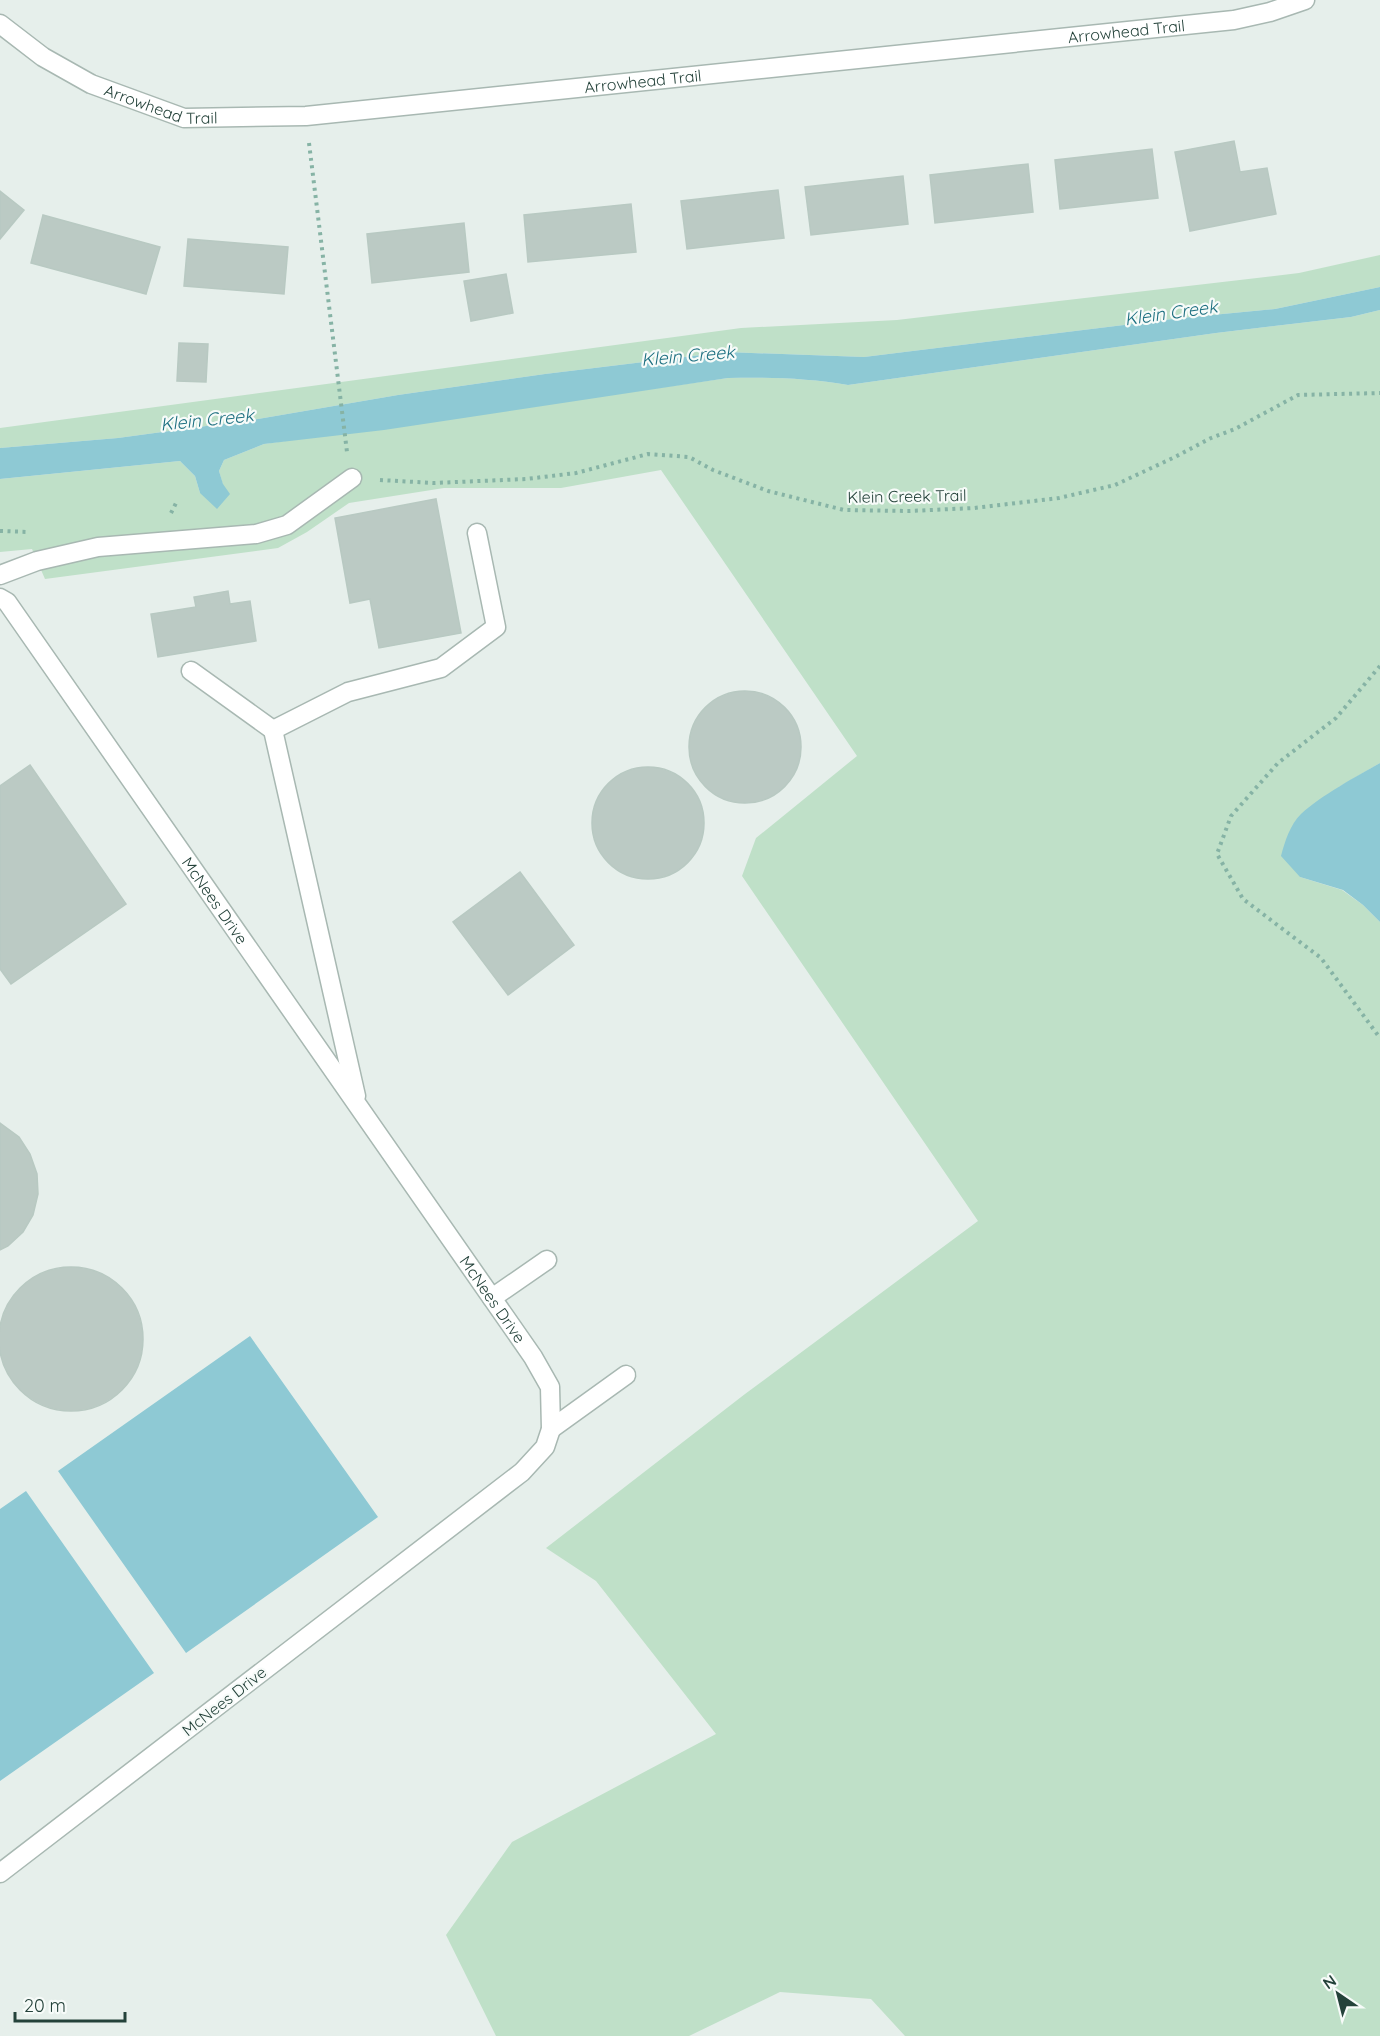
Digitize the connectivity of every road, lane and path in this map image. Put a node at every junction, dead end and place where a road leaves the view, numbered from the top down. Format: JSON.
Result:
{"nodes":[{"id":1,"x":1305,"y":0,"type":"edge"},
{"id":2,"x":0,"y":24,"type":"edge"},
{"id":3,"x":306,"y":116,"type":"junction"},
{"id":4,"x":1380,"y":393,"type":"edge"},
{"id":5,"x":347,"y":452,"type":"dead end"},
{"id":6,"x":352,"y":478,"type":"joint"},
{"id":7,"x":477,"y":533,"type":"dead end"},
{"id":8,"x":0,"y":575,"type":"edge"},
{"id":9,"x":0,"y":598,"type":"edge"},
{"id":10,"x":1380,"y":666,"type":"edge"},
{"id":11,"x":191,"y":670,"type":"dead end"},
{"id":12,"x":273,"y":730,"type":"junction"},
{"id":13,"x":1380,"y":1038,"type":"edge"},
{"id":14,"x":359,"y":1106,"type":"junction"},
{"id":15,"x":547,"y":1260,"type":"dead end"},
{"id":16,"x":492,"y":1298,"type":"junction"},
{"id":17,"x":626,"y":1375,"type":"dead end"},
{"id":18,"x":551,"y":1430,"type":"junction"},
{"id":19,"x":0,"y":1873,"type":"edge"}],
"edges":[{"from":1,"to":3,"type":"street","name":"Arrowhead Trail"},
{"from":2,"to":3,"type":"street","name":"Arrowhead Trail"},
{"from":3,"to":5,"type":"path"},
{"from":4,"to":6,"type":"path","name":"Klein Creek Trail"},
{"from":6,"to":8,"type":"street"},
{"from":7,"to":12,"type":"street"},
{"from":9,"to":14,"type":"street","name":"McNees Drive"},
{"from":10,"to":13,"type":"path"},
{"from":11,"to":12,"type":"street"},
{"from":12,"to":14,"type":"street"},
{"from":14,"to":16,"type":"street","name":"McNees Drive"},
{"from":15,"to":16,"type":"street"},
{"from":16,"to":18,"type":"street","name":"McNees Drive"},
{"from":17,"to":18,"type":"street"},
{"from":18,"to":19,"type":"street","name":"McNees Drive"}]}
